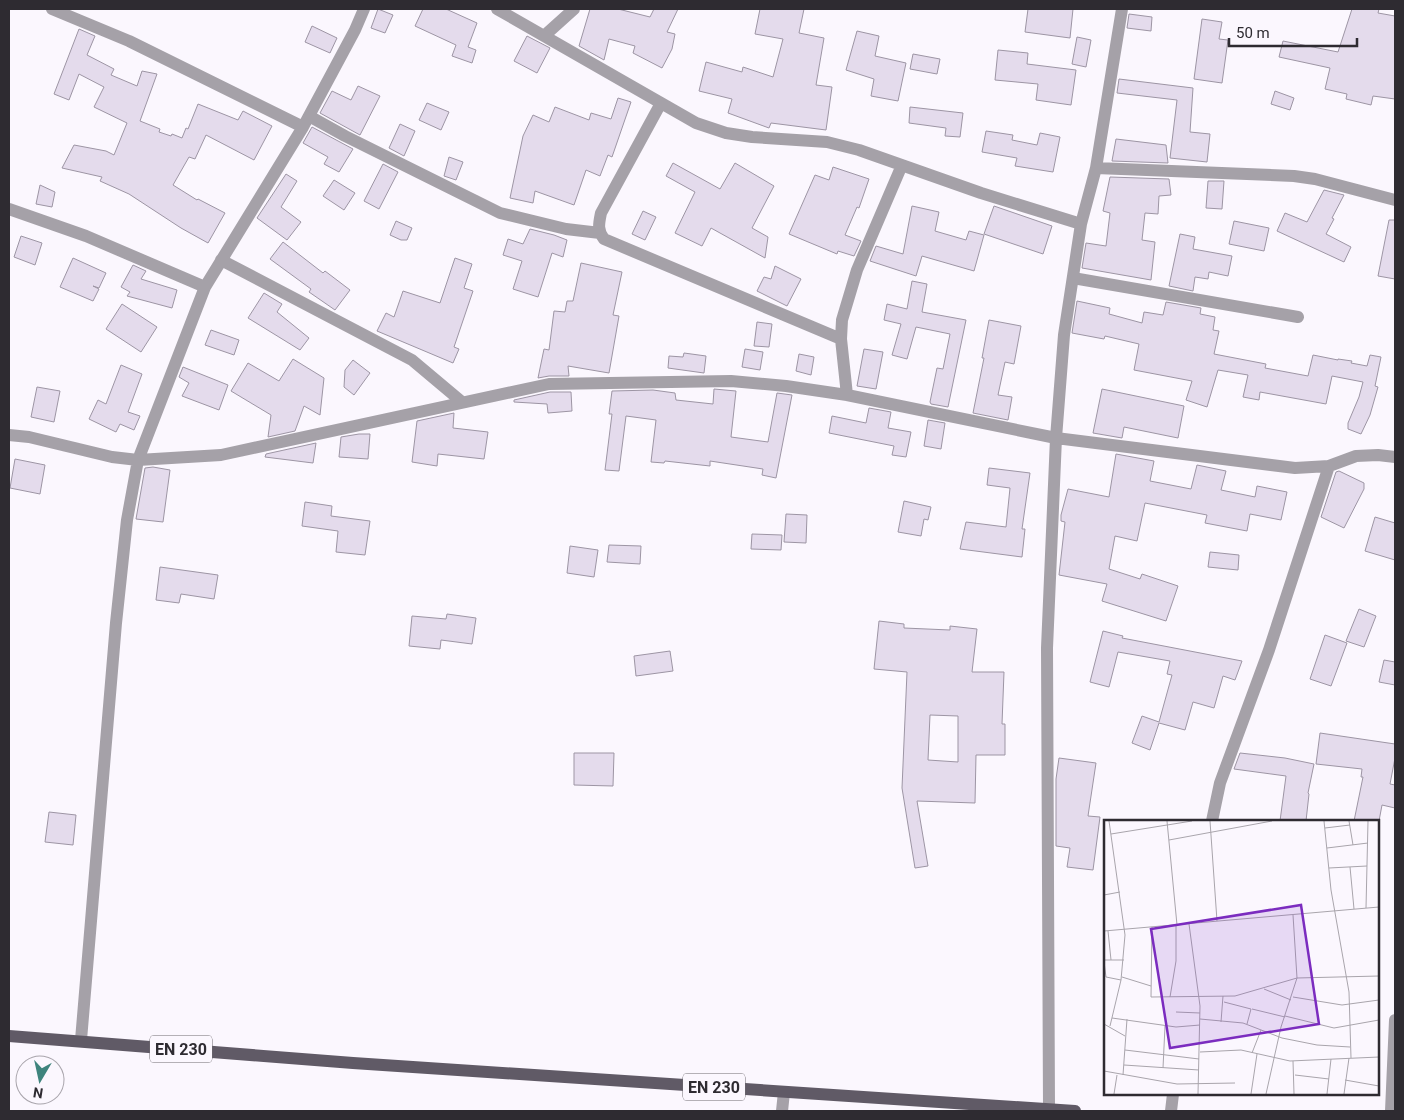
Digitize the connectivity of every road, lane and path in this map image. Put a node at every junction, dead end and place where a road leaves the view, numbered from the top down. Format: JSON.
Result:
{"nodes":[{"id":1,"x":52,"y":9,"type":"edge"},
{"id":2,"x":364,"y":9,"type":"edge"},
{"id":3,"x":497,"y":9,"type":"edge"},
{"id":4,"x":574,"y":9,"type":"edge"},
{"id":5,"x":1122,"y":9,"type":"edge"},
{"id":6,"x":544,"y":36,"type":"junction"},
{"id":7,"x":661,"y":103,"type":"junction"},
{"id":8,"x":306,"y":121,"type":"junction"},
{"id":9,"x":902,"y":165,"type":"junction"},
{"id":10,"x":1096,"y":168,"type":"junction"},
{"id":11,"x":1395,"y":200,"type":"edge"},
{"id":12,"x":9,"y":210,"type":"edge"},
{"id":13,"x":1081,"y":224,"type":"junction"},
{"id":14,"x":600,"y":233,"type":"junction"},
{"id":15,"x":221,"y":260,"type":"junction"},
{"id":16,"x":1073,"y":278,"type":"junction"},
{"id":17,"x":205,"y":287,"type":"junction"},
{"id":18,"x":1298,"y":317,"type":"dead end"},
{"id":19,"x":841,"y":339,"type":"junction"},
{"id":20,"x":846,"y":395,"type":"junction"},
{"id":21,"x":462,"y":402,"type":"junction"},
{"id":22,"x":9,"y":435,"type":"edge"},
{"id":23,"x":1056,"y":438,"type":"junction"},
{"id":24,"x":1395,"y":457,"type":"edge"},
{"id":25,"x":138,"y":460,"type":"junction"},
{"id":26,"x":1329,"y":466,"type":"junction"},
{"id":27,"x":1212,"y":820,"type":"edge"},
{"id":28,"x":1395,"y":1020,"type":"edge"},
{"id":29,"x":9,"y":1036,"type":"edge"},
{"id":30,"x":81,"y":1040,"type":"junction"},
{"id":31,"x":784,"y":1092,"type":"junction"},
{"id":32,"x":1173,"y":1095,"type":"edge"},
{"id":33,"x":1049,"y":1110,"type":"junction"},
{"id":34,"x":782,"y":1111,"type":"edge"},
{"id":35,"x":1075,"y":1111,"type":"edge"},
{"id":36,"x":1171,"y":1111,"type":"edge"},
{"id":37,"x":1391,"y":1111,"type":"edge"}],
"edges":[{"from":1,"to":8,"type":"street"},
{"from":2,"to":8,"type":"street"},
{"from":3,"to":6,"type":"street"},
{"from":4,"to":6,"type":"street"},
{"from":5,"to":10,"type":"street"},
{"from":6,"to":7,"type":"street"},
{"from":7,"to":9,"type":"street"},
{"from":7,"to":14,"type":"street"},
{"from":8,"to":14,"type":"street"},
{"from":8,"to":15,"type":"street"},
{"from":9,"to":13,"type":"street"},
{"from":9,"to":19,"type":"street"},
{"from":10,"to":11,"type":"street"},
{"from":10,"to":13,"type":"street"},
{"from":12,"to":17,"type":"street"},
{"from":13,"to":16,"type":"street"},
{"from":14,"to":19,"type":"street"},
{"from":15,"to":17,"type":"street"},
{"from":15,"to":21,"type":"street"},
{"from":16,"to":18,"type":"street"},
{"from":16,"to":23,"type":"street"},
{"from":17,"to":25,"type":"street"},
{"from":19,"to":20,"type":"street"},
{"from":20,"to":21,"type":"street"},
{"from":20,"to":23,"type":"street"},
{"from":21,"to":25,"type":"street"},
{"from":22,"to":25,"type":"street"},
{"from":23,"to":26,"type":"street"},
{"from":23,"to":33,"type":"street"},
{"from":24,"to":26,"type":"street"},
{"from":25,"to":30,"type":"street"},
{"from":26,"to":27,"type":"street"},
{"from":28,"to":37,"type":"street"},
{"from":29,"to":30,"type":"main road","number":"EN 230"},
{"from":30,"to":31,"type":"main road","number":"EN 230"},
{"from":31,"to":33,"type":"main road","number":"EN 230"},
{"from":31,"to":34,"type":"street"},
{"from":32,"to":36,"type":"street"},
{"from":33,"to":35,"type":"main road","number":"EN 230"}]}
